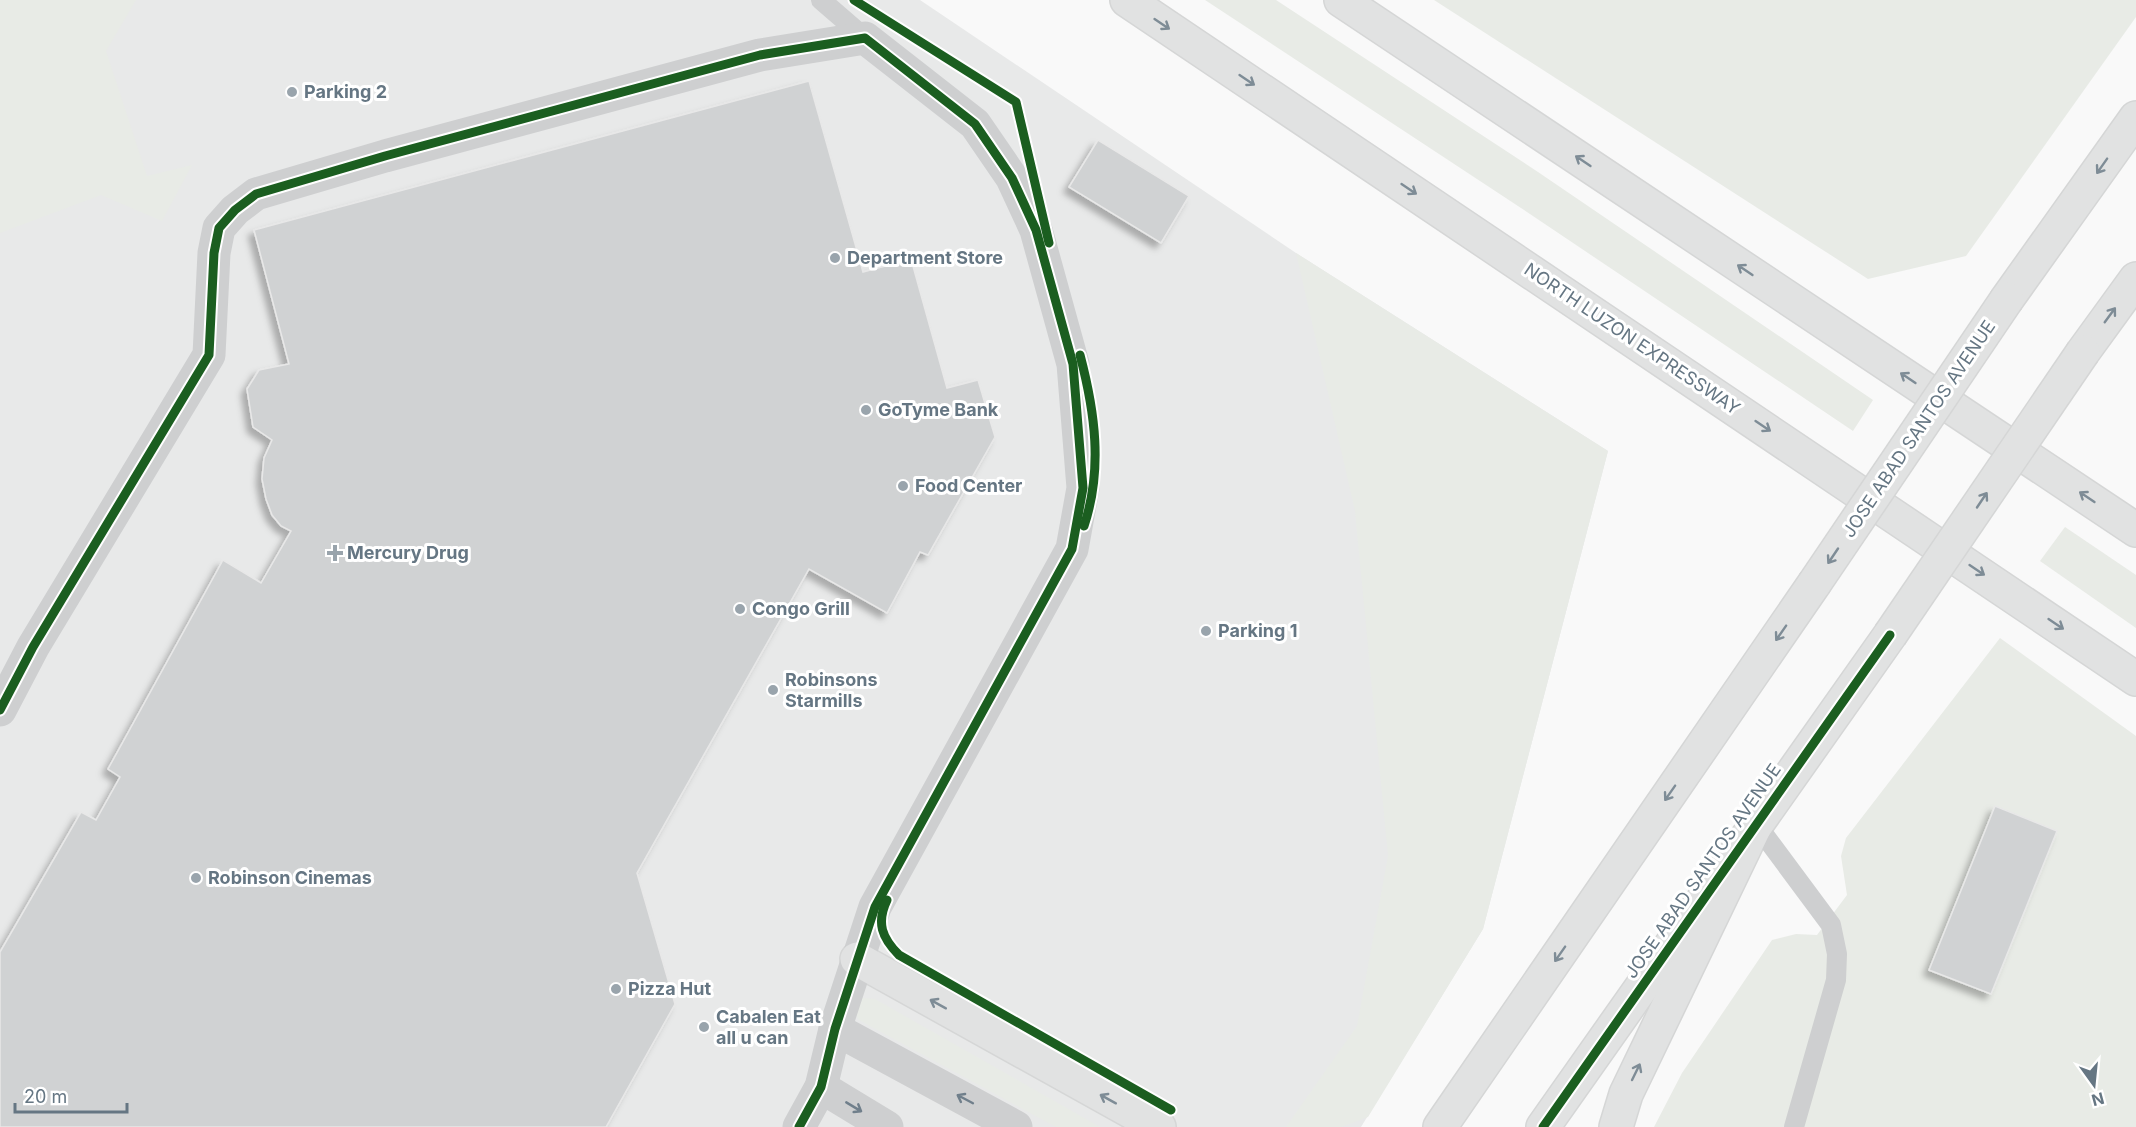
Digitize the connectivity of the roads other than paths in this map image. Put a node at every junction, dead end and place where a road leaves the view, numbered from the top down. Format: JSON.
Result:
{"nodes":[{"id":1,"x":821,"y":0,"type":"edge"},
{"id":2,"x":1126,"y":0,"type":"edge"},
{"id":3,"x":1341,"y":0,"type":"edge"},
{"id":4,"x":865,"y":38,"type":"junction"},
{"id":5,"x":2136,"y":118,"type":"edge"},
{"id":6,"x":2136,"y":281,"type":"edge"},
{"id":7,"x":2136,"y":530,"type":"edge"},
{"id":8,"x":2136,"y":679,"type":"edge"},
{"id":9,"x":0,"y":710,"type":"edge"},
{"id":10,"x":1756,"y":824,"type":"junction"},
{"id":11,"x":857,"y":959,"type":"junction"},
{"id":12,"x":835,"y":1029,"type":"junction"},
{"id":13,"x":821,"y":1087,"type":"junction"},
{"id":14,"x":1440,"y":1125,"type":"edge"},
{"id":15,"x":800,"y":1127,"type":"edge"},
{"id":16,"x":887,"y":1127,"type":"edge"},
{"id":17,"x":1016,"y":1127,"type":"edge"},
{"id":18,"x":1160,"y":1127,"type":"edge"},
{"id":19,"x":1543,"y":1127,"type":"edge"},
{"id":20,"x":1616,"y":1127,"type":"edge"},
{"id":21,"x":1794,"y":1127,"type":"edge"}],
"edges":[{"from":1,"to":4,"type":"lane"},
{"from":2,"to":8,"type":"highway","name":"NORTH LUZON EXPRESSWAY","one_way":true},
{"from":7,"to":3,"type":"highway","one_way":true},
{"from":4,"to":9,"type":"street"},
{"from":4,"to":11,"type":"street"},
{"from":5,"to":14,"type":"highway","name":"JOSE ABAD SANTOS AVENUE","one_way":true,"bridge":true},
{"from":10,"to":6,"type":"highway","name":"JOSE ABAD SANTOS AVENUE","one_way":true,"bridge":true},
{"from":10,"to":19,"type":"highway","name":"JOSE ABAD SANTOS AVENUE"},
{"from":20,"to":10,"type":"highway","one_way":true},
{"from":10,"to":21,"type":"lane"},
{"from":11,"to":12,"type":"street"},
{"from":18,"to":11,"type":"highway","one_way":true},
{"from":12,"to":13,"type":"street"},
{"from":17,"to":12,"type":"street","one_way":true},
{"from":13,"to":15,"type":"street"},
{"from":13,"to":16,"type":"street","one_way":true}]}
